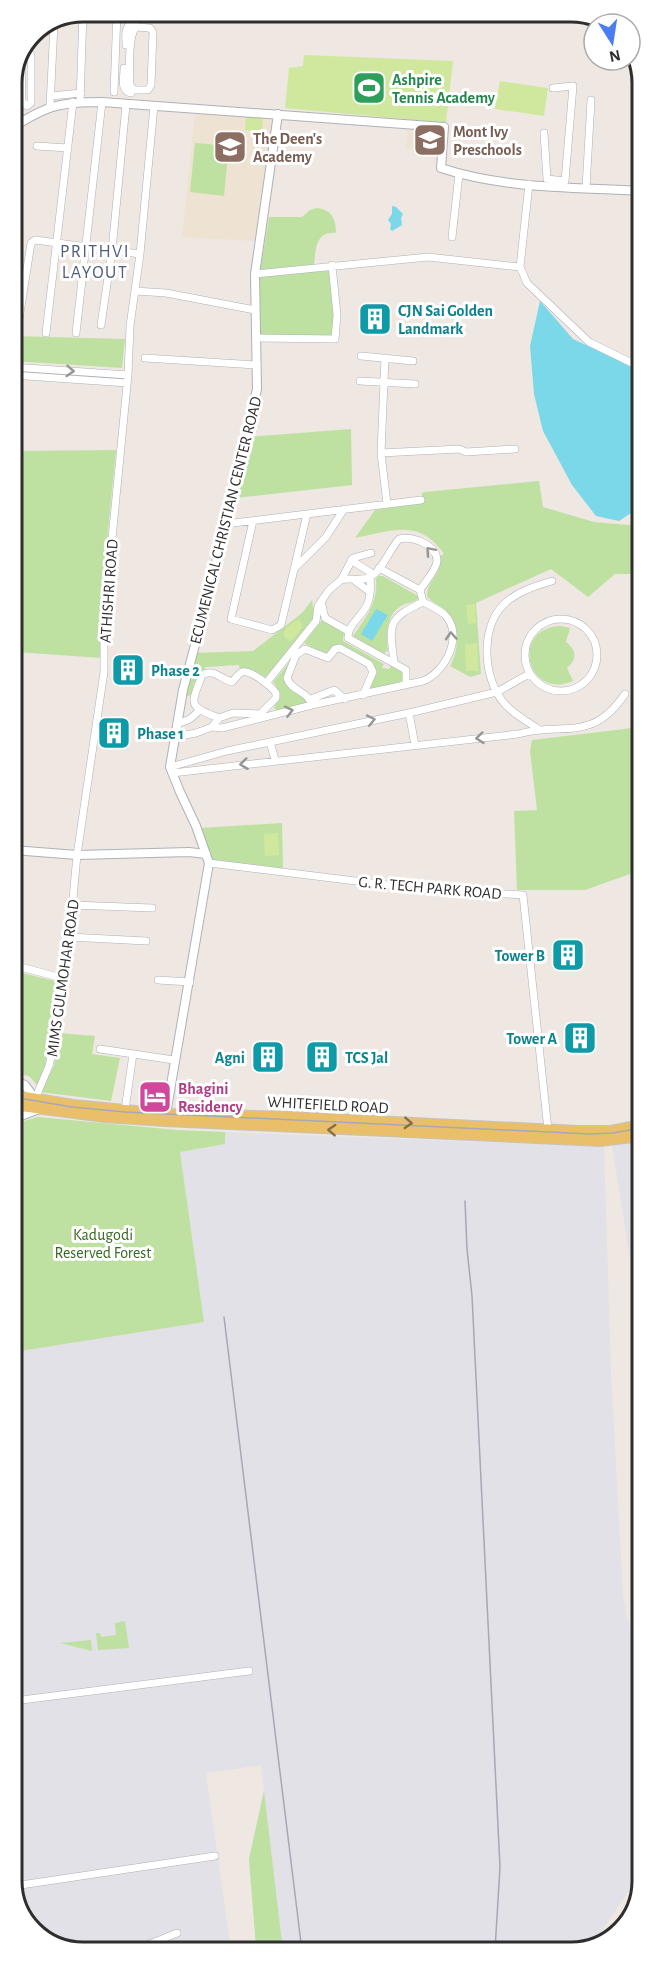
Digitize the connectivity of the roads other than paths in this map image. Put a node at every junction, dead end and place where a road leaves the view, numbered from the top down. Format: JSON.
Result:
{"nodes":[{"id":1,"x":82,"y":22,"type":"edge"},
{"id":2,"x":117,"y":22,"type":"edge"},
{"id":3,"x":136,"y":22,"type":"dead end"},
{"id":4,"x":54,"y":31,"type":"edge"},
{"id":5,"x":116,"y":45,"type":"junction"},
{"id":6,"x":128,"y":45,"type":"junction"},
{"id":7,"x":30,"y":54,"type":"edge"},
{"id":8,"x":115,"y":68,"type":"junction"},
{"id":9,"x":127,"y":68,"type":"junction"},
{"id":10,"x":553,"y":88,"type":"dead end"},
{"id":11,"x":131,"y":93,"type":"dead end"},
{"id":12,"x":51,"y":96,"type":"junction"},
{"id":13,"x":78,"y":99,"type":"junction"},
{"id":14,"x":591,"y":100,"type":"dead end"},
{"id":15,"x":22,"y":101,"type":"edge"},
{"id":16,"x":110,"y":103,"type":"junction"},
{"id":17,"x":126,"y":105,"type":"junction"},
{"id":18,"x":50,"y":106,"type":"junction"},
{"id":19,"x":154,"y":106,"type":"junction"},
{"id":20,"x":278,"y":114,"type":"junction"},
{"id":21,"x":22,"y":122,"type":"edge"},
{"id":22,"x":544,"y":133,"type":"dead end"},
{"id":23,"x":37,"y":146,"type":"dead end"},
{"id":24,"x":68,"y":148,"type":"junction"},
{"id":25,"x":459,"y":174,"type":"junction"},
{"id":26,"x":556,"y":183,"type":"junction"},
{"id":27,"x":529,"y":184,"type":"junction"},
{"id":28,"x":586,"y":188,"type":"junction"},
{"id":29,"x":632,"y":191,"type":"edge"},
{"id":30,"x":452,"y":237,"type":"dead end"},
{"id":31,"x":57,"y":243,"type":"junction"},
{"id":32,"x":85,"y":246,"type":"junction"},
{"id":33,"x":112,"y":250,"type":"junction"},
{"id":34,"x":140,"y":254,"type":"junction"},
{"id":35,"x":332,"y":265,"type":"junction"},
{"id":36,"x":520,"y":267,"type":"junction"},
{"id":37,"x":255,"y":274,"type":"junction"},
{"id":38,"x":22,"y":287,"type":"edge"},
{"id":39,"x":135,"y":291,"type":"junction"},
{"id":40,"x":255,"y":310,"type":"junction"},
{"id":41,"x":101,"y":325,"type":"dead end"},
{"id":42,"x":46,"y":333,"type":"dead end"},
{"id":43,"x":76,"y":333,"type":"dead end"},
{"id":44,"x":256,"y":338,"type":"junction"},
{"id":45,"x":361,"y":356,"type":"dead end"},
{"id":46,"x":145,"y":358,"type":"dead end"},
{"id":47,"x":385,"y":358,"type":"junction"},
{"id":48,"x":413,"y":361,"type":"dead end"},
{"id":49,"x":632,"y":363,"type":"edge"},
{"id":50,"x":257,"y":365,"type":"junction"},
{"id":51,"x":22,"y":368,"type":"edge"},
{"id":52,"x":128,"y":375,"type":"junction"},
{"id":53,"x":22,"y":376,"type":"edge"},
{"id":54,"x":360,"y":381,"type":"dead end"},
{"id":55,"x":384,"y":382,"type":"junction"},
{"id":56,"x":127,"y":383,"type":"junction"},
{"id":57,"x":415,"y":384,"type":"dead end"},
{"id":58,"x":515,"y":449,"type":"dead end"},
{"id":59,"x":381,"y":453,"type":"junction"},
{"id":60,"x":421,"y":500,"type":"dead end"},
{"id":61,"x":387,"y":504,"type":"junction"},
{"id":62,"x":344,"y":509,"type":"junction"},
{"id":63,"x":307,"y":514,"type":"junction"},
{"id":64,"x":253,"y":521,"type":"junction"},
{"id":65,"x":225,"y":524,"type":"junction"},
{"id":66,"x":371,"y":553,"type":"dead end"},
{"id":67,"x":351,"y":560,"type":"junction"},
{"id":68,"x":379,"y":568,"type":"junction"},
{"id":69,"x":294,"y":569,"type":"junction"},
{"id":70,"x":371,"y":575,"type":"junction"},
{"id":71,"x":341,"y":580,"type":"junction"},
{"id":72,"x":354,"y":580,"type":"junction"},
{"id":73,"x":552,"y":581,"type":"dead end"},
{"id":74,"x":420,"y":590,"type":"junction"},
{"id":75,"x":370,"y":592,"type":"junction"},
{"id":76,"x":321,"y":601,"type":"junction"},
{"id":77,"x":423,"y":602,"type":"junction"},
{"id":78,"x":348,"y":631,"type":"junction"},
{"id":79,"x":298,"y":644,"type":"junction"},
{"id":80,"x":305,"y":650,"type":"junction"},
{"id":81,"x":394,"y":662,"type":"junction"},
{"id":82,"x":406,"y":670,"type":"junction"},
{"id":83,"x":529,"y":674,"type":"junction"},
{"id":84,"x":423,"y":681,"type":"junction"},
{"id":85,"x":267,"y":682,"type":"junction"},
{"id":86,"x":406,"y":685,"type":"junction"},
{"id":87,"x":497,"y":692,"type":"junction"},
{"id":88,"x":625,"y":694,"type":"dead end"},
{"id":89,"x":363,"y":695,"type":"junction"},
{"id":90,"x":345,"y":699,"type":"junction"},
{"id":91,"x":312,"y":702,"type":"junction"},
{"id":92,"x":199,"y":711,"type":"junction"},
{"id":93,"x":409,"y":713,"type":"junction"},
{"id":94,"x":219,"y":718,"type":"junction"},
{"id":95,"x":190,"y":719,"type":"junction"},
{"id":96,"x":177,"y":724,"type":"junction"},
{"id":97,"x":212,"y":727,"type":"junction"},
{"id":98,"x":537,"y":728,"type":"junction"},
{"id":99,"x":196,"y":733,"type":"junction"},
{"id":100,"x":175,"y":737,"type":"junction"},
{"id":101,"x":270,"y":742,"type":"junction"},
{"id":102,"x":415,"y":745,"type":"junction"},
{"id":103,"x":275,"y":760,"type":"junction"},
{"id":104,"x":171,"y":770,"type":"junction"},
{"id":105,"x":22,"y":851,"type":"edge"},
{"id":106,"x":77,"y":855,"type":"junction"},
{"id":107,"x":208,"y":858,"type":"junction"},
{"id":108,"x":72,"y":905,"type":"junction"},
{"id":109,"x":152,"y":908,"type":"dead end"},
{"id":110,"x":69,"y":938,"type":"junction"},
{"id":111,"x":146,"y":941,"type":"dead end"},
{"id":112,"x":22,"y":967,"type":"edge"},
{"id":113,"x":62,"y":978,"type":"junction"},
{"id":114,"x":158,"y":980,"type":"dead end"},
{"id":115,"x":190,"y":982,"type":"junction"},
{"id":116,"x":100,"y":1049,"type":"dead end"},
{"id":117,"x":133,"y":1054,"type":"junction"},
{"id":118,"x":174,"y":1060,"type":"junction"},
{"id":119,"x":22,"y":1084,"type":"edge"},
{"id":120,"x":22,"y":1098,"type":"edge"},
{"id":121,"x":37,"y":1104,"type":"junction"},
{"id":122,"x":22,"y":1105,"type":"edge"},
{"id":123,"x":125,"y":1110,"type":"junction"},
{"id":124,"x":22,"y":1113,"type":"edge"},
{"id":125,"x":166,"y":1114,"type":"junction"},
{"id":126,"x":632,"y":1126,"type":"edge"},
{"id":127,"x":548,"y":1130,"type":"junction"},
{"id":128,"x":632,"y":1137,"type":"edge"},
{"id":129,"x":249,"y":1671,"type":"dead end"},
{"id":130,"x":22,"y":1700,"type":"edge"},
{"id":131,"x":215,"y":1856,"type":"dead end"},
{"id":132,"x":23,"y":1887,"type":"edge"},
{"id":133,"x":177,"y":1933,"type":"dead end"},
{"id":134,"x":157,"y":1941,"type":"edge"}],
"edges":[{"from":1,"to":13,"type":"street"},
{"from":2,"to":5,"type":"street"},
{"from":3,"to":6,"type":"street"},
{"from":4,"to":12,"type":"street"},
{"from":5,"to":6,"type":"street"},
{"from":5,"to":8,"type":"street"},
{"from":6,"to":9,"type":"street"},
{"from":6,"to":9,"type":"street"},
{"from":7,"to":15,"type":"street"},
{"from":8,"to":9,"type":"street"},
{"from":8,"to":16,"type":"street"},
{"from":9,"to":11,"type":"street"},
{"from":10,"to":26,"type":"street"},
{"from":12,"to":13,"type":"street"},
{"from":12,"to":18,"type":"street"},
{"from":13,"to":16,"type":"street"},
{"from":13,"to":18,"type":"street"},
{"from":13,"to":24,"type":"street"},
{"from":14,"to":28,"type":"street"},
{"from":16,"to":17,"type":"street"},
{"from":16,"to":32,"type":"street"},
{"from":17,"to":19,"type":"street"},
{"from":17,"to":33,"type":"street"},
{"from":18,"to":21,"type":"street"},
{"from":19,"to":20,"type":"street"},
{"from":19,"to":34,"type":"street","name":"ATHISHRI ROAD"},
{"from":20,"to":25,"type":"street"},
{"from":20,"to":37,"type":"street","name":"ECUMENICAL CHRISTIAN CENTER ROAD"},
{"from":22,"to":26,"type":"street"},
{"from":23,"to":24,"type":"street"},
{"from":24,"to":31,"type":"street"},
{"from":25,"to":27,"type":"street"},
{"from":25,"to":30,"type":"street"},
{"from":26,"to":27,"type":"street"},
{"from":26,"to":28,"type":"street"},
{"from":27,"to":36,"type":"street"},
{"from":28,"to":29,"type":"street"},
{"from":31,"to":32,"type":"street"},
{"from":31,"to":38,"type":"street"},
{"from":31,"to":42,"type":"street"},
{"from":32,"to":33,"type":"street"},
{"from":32,"to":43,"type":"street"},
{"from":33,"to":34,"type":"street"},
{"from":33,"to":41,"type":"street"},
{"from":34,"to":39,"type":"street","name":"ATHISHRI ROAD"},
{"from":35,"to":36,"type":"street"},
{"from":35,"to":37,"type":"street"},
{"from":35,"to":44,"type":"street"},
{"from":36,"to":49,"type":"street"},
{"from":37,"to":40,"type":"street","name":"ECUMENICAL CHRISTIAN CENTER ROAD"},
{"from":39,"to":40,"type":"street"},
{"from":39,"to":52,"type":"street","name":"ATHISHRI ROAD"},
{"from":40,"to":44,"type":"street","name":"ECUMENICAL CHRISTIAN CENTER ROAD"},
{"from":44,"to":50,"type":"street","name":"ECUMENICAL CHRISTIAN CENTER ROAD"},
{"from":45,"to":47,"type":"street"},
{"from":46,"to":50,"type":"street"},
{"from":47,"to":48,"type":"street"},
{"from":47,"to":55,"type":"street"},
{"from":50,"to":65,"type":"street","name":"ECUMENICAL CHRISTIAN CENTER ROAD"},
{"from":51,"to":52,"type":"street","one_way":true},
{"from":52,"to":56,"type":"street","name":"ATHISHRI ROAD"},
{"from":53,"to":56,"type":"street"},
{"from":54,"to":55,"type":"street"},
{"from":55,"to":57,"type":"street"},
{"from":55,"to":59,"type":"street"},
{"from":56,"to":106,"type":"street","name":"ATHISHRI ROAD"},
{"from":58,"to":59,"type":"street"},
{"from":59,"to":61,"type":"street"},
{"from":60,"to":61,"type":"street"},
{"from":61,"to":62,"type":"street"},
{"from":62,"to":63,"type":"street"},
{"from":62,"to":69,"type":"street"},
{"from":63,"to":64,"type":"street"},
{"from":63,"to":69,"type":"street"},
{"from":64,"to":65,"type":"street"},
{"from":64,"to":69,"type":"street"},
{"from":65,"to":96,"type":"street","name":"ECUMENICAL CHRISTIAN CENTER ROAD"},
{"from":66,"to":67,"type":"street"},
{"from":67,"to":70,"type":"street"},
{"from":67,"to":71,"type":"street"},
{"from":68,"to":70,"type":"street"},
{"from":68,"to":74,"type":"street"},
{"from":74,"to":68,"type":"street","one_way":true},
{"from":70,"to":72,"type":"street"},
{"from":70,"to":75,"type":"street"},
{"from":71,"to":72,"type":"street"},
{"from":71,"to":76,"type":"street"},
{"from":72,"to":75,"type":"street"},
{"from":73,"to":87,"type":"street"},
{"from":74,"to":77,"type":"street"},
{"from":75,"to":78,"type":"street"},
{"from":76,"to":78,"type":"street"},
{"from":76,"to":79,"type":"street"},
{"from":77,"to":81,"type":"street"},
{"from":84,"to":77,"type":"street","one_way":true},
{"from":78,"to":81,"type":"street"},
{"from":79,"to":80,"type":"street"},
{"from":79,"to":85,"type":"street"},
{"from":80,"to":89,"type":"street"},
{"from":80,"to":91,"type":"street"},
{"from":81,"to":82,"type":"street"},
{"from":82,"to":84,"type":"street"},
{"from":82,"to":86,"type":"street"},
{"from":83,"to":83,"type":"street"},
{"from":83,"to":87,"type":"street"},
{"from":84,"to":86,"type":"street"},
{"from":85,"to":92,"type":"street"},
{"from":85,"to":94,"type":"street"},
{"from":86,"to":89,"type":"street"},
{"from":87,"to":93,"type":"street"},
{"from":87,"to":98,"type":"street"},
{"from":88,"to":98,"type":"street"},
{"from":89,"to":90,"type":"street"},
{"from":90,"to":91,"type":"street"},
{"from":90,"to":91,"type":"street"},
{"from":97,"to":91,"type":"street","one_way":true},
{"from":92,"to":94,"type":"street"},
{"from":92,"to":95,"type":"street"},
{"from":101,"to":93,"type":"street","one_way":true},
{"from":93,"to":102,"type":"street"},
{"from":94,"to":97,"type":"street"},
{"from":95,"to":96,"type":"street"},
{"from":95,"to":99,"type":"street"},
{"from":96,"to":100,"type":"street","name":"ECUMENICAL CHRISTIAN CENTER ROAD"},
{"from":97,"to":99,"type":"street"},
{"from":98,"to":102,"type":"street","one_way":true},
{"from":99,"to":100,"type":"street"},
{"from":100,"to":104,"type":"street","name":"ECUMENICAL CHRISTIAN CENTER ROAD"},
{"from":101,"to":103,"type":"street"},
{"from":101,"to":104,"type":"street"},
{"from":102,"to":103,"type":"street"},
{"from":103,"to":104,"type":"street","one_way":true},
{"from":104,"to":107,"type":"street"},
{"from":105,"to":106,"type":"street"},
{"from":106,"to":107,"type":"street"},
{"from":106,"to":108,"type":"street","name":"MIMS GULMOHAR ROAD"},
{"from":107,"to":115,"type":"street"},
{"from":107,"to":127,"type":"street","name":"G. R. TECH PARK ROAD"},
{"from":108,"to":109,"type":"street"},
{"from":108,"to":110,"type":"street","name":"MIMS GULMOHAR ROAD"},
{"from":110,"to":111,"type":"street"},
{"from":110,"to":113,"type":"street","name":"MIMS GULMOHAR ROAD"},
{"from":112,"to":113,"type":"street"},
{"from":113,"to":121,"type":"street","name":"MIMS GULMOHAR ROAD"},
{"from":114,"to":115,"type":"street"},
{"from":115,"to":118,"type":"street"},
{"from":116,"to":117,"type":"street"},
{"from":117,"to":118,"type":"street"},
{"from":117,"to":123,"type":"street"},
{"from":118,"to":125,"type":"street"},
{"from":119,"to":121,"type":"street"},
{"from":120,"to":121,"type":"main road","name":"WHITEFIELD ROAD"},
{"from":121,"to":122,"type":"main road","name":"WHITEFIELD ROAD"},
{"from":121,"to":123,"type":"main road","name":"WHITEFIELD ROAD"},
{"from":121,"to":124,"type":"street"},
{"from":128,"to":121,"type":"main road","name":"WHITEFIELD ROAD","one_way":true},
{"from":123,"to":125,"type":"main road","name":"WHITEFIELD ROAD"},
{"from":125,"to":127,"type":"main road","name":"WHITEFIELD ROAD","one_way":true},
{"from":126,"to":127,"type":"main road","name":"WHITEFIELD ROAD"},
{"from":129,"to":130,"type":"street"},
{"from":131,"to":132,"type":"street"},
{"from":133,"to":134,"type":"street"}]}
